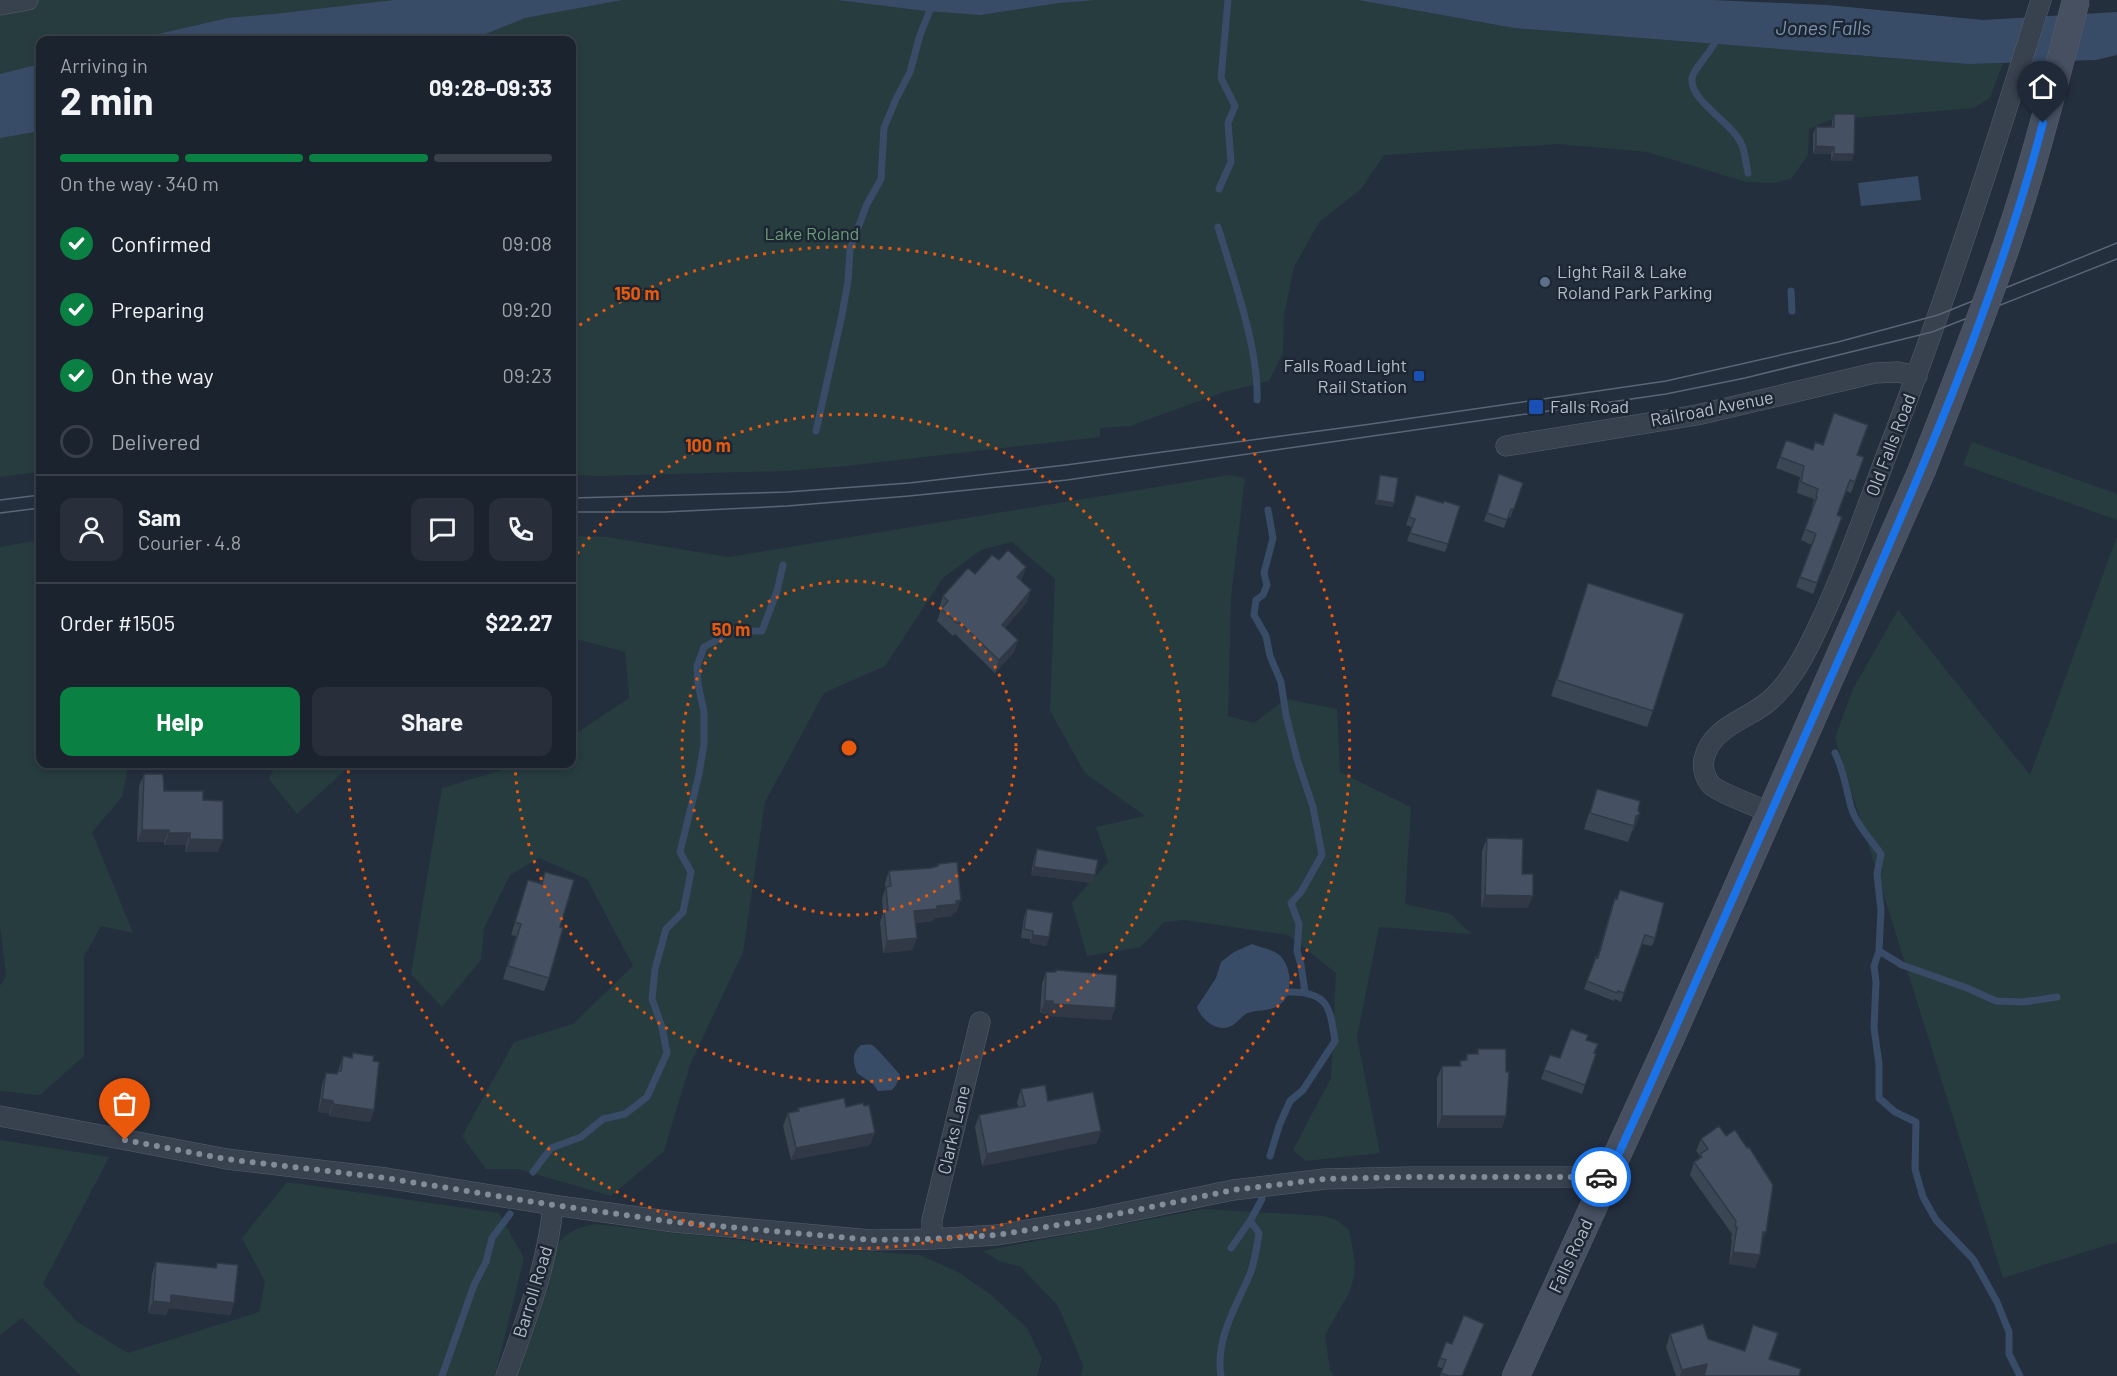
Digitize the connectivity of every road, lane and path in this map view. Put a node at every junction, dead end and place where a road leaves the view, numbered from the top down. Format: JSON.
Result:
{"nodes":[{"id":1,"x":28,"y":0,"type":"edge"},
{"id":2,"x":2076,"y":0,"type":"edge"},
{"id":3,"x":2040,"y":4,"type":"edge"},
{"id":4,"x":0,"y":5,"type":"edge"},
{"id":5,"x":1917,"y":376,"type":"junction"},
{"id":6,"x":1506,"y":446,"type":"dead end"},
{"id":7,"x":1771,"y":813,"type":"junction"},
{"id":8,"x":980,"y":1022,"type":"dead end"},
{"id":9,"x":0,"y":1116,"type":"edge"},
{"id":10,"x":1608,"y":1177,"type":"junction"},
{"id":11,"x":553,"y":1205,"type":"junction"},
{"id":12,"x":932,"y":1239,"type":"junction"},
{"id":13,"x":506,"y":1376,"type":"edge"},
{"id":14,"x":1516,"y":1376,"type":"edge"}],
"edges":[{"from":1,"to":4,"type":"street"},
{"from":2,"to":7,"type":"main road","name":"Falls Road","bridge":true},
{"from":3,"to":5,"type":"street","name":"Old Falls Road"},
{"from":5,"to":6,"type":"street","name":"Railroad Avenue"},
{"from":5,"to":7,"type":"street","name":"Old Falls Road"},
{"from":7,"to":10,"type":"main road","name":"Falls Road"},
{"from":8,"to":12,"type":"street","name":"Clarks Lane"},
{"from":9,"to":11,"type":"street"},
{"from":10,"to":12,"type":"street"},
{"from":10,"to":14,"type":"main road","name":"Falls Road"},
{"from":11,"to":12,"type":"street"},
{"from":11,"to":13,"type":"street","name":"Barroll Road"}]}
